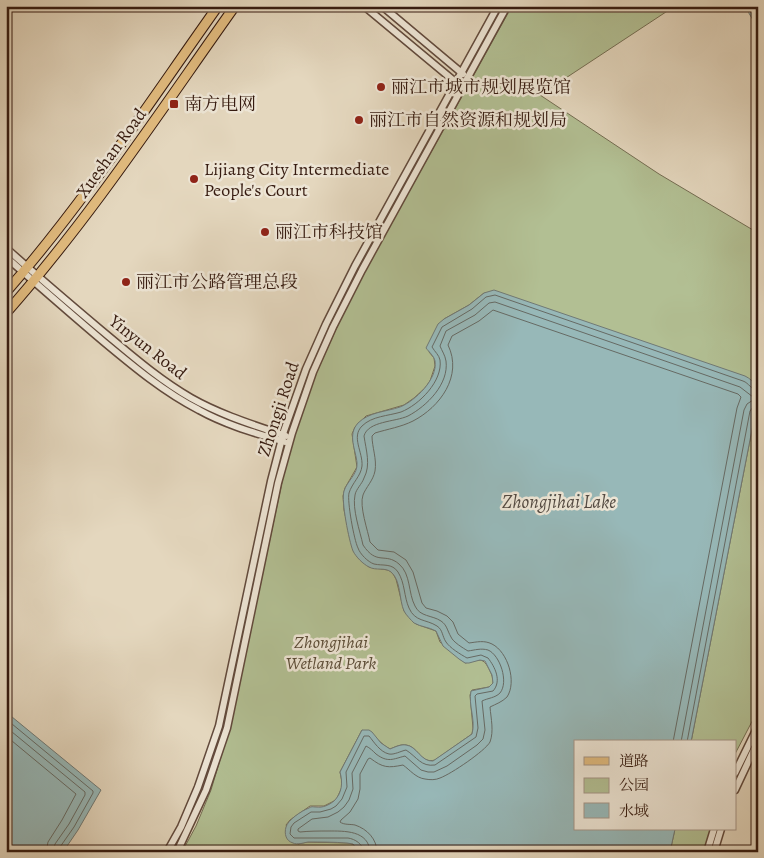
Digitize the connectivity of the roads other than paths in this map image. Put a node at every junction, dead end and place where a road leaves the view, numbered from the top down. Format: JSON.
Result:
{"nodes":[{"id":1,"x":218,"y":6,"type":"edge"},
{"id":2,"x":235,"y":6,"type":"edge"},
{"id":3,"x":364,"y":6,"type":"edge"},
{"id":4,"x":382,"y":6,"type":"edge"},
{"id":5,"x":498,"y":6,"type":"edge"},
{"id":6,"x":507,"y":6,"type":"edge"},
{"id":7,"x":462,"y":73,"type":"junction"},
{"id":8,"x":468,"y":78,"type":"junction"},
{"id":9,"x":456,"y":83,"type":"junction"},
{"id":10,"x":463,"y":88,"type":"junction"},
{"id":11,"x":6,"y":248,"type":"edge"},
{"id":12,"x":6,"y":257,"type":"edge"},
{"id":13,"x":25,"y":269,"type":"junction"},
{"id":14,"x":36,"y":279,"type":"junction"},
{"id":15,"x":6,"y":292,"type":"edge"},
{"id":16,"x":6,"y":313,"type":"edge"},
{"id":17,"x":282,"y":438,"type":"junction"},
{"id":18,"x":292,"y":441,"type":"junction"},
{"id":19,"x":758,"y":726,"type":"edge"},
{"id":20,"x":758,"y":741,"type":"edge"},
{"id":21,"x":736,"y":771,"type":"edge"},
{"id":22,"x":736,"y":788,"type":"edge"},
{"id":23,"x":714,"y":830,"type":"edge"},
{"id":24,"x":721,"y":830,"type":"edge"},
{"id":25,"x":168,"y":852,"type":"edge"},
{"id":26,"x":177,"y":852,"type":"edge"},
{"id":27,"x":708,"y":852,"type":"edge"},
{"id":28,"x":714,"y":852,"type":"edge"}],
"edges":[{"from":1,"to":13,"type":"main road","name":"Xueshan Road"},
{"from":2,"to":14,"type":"main road","name":"Xueshan Road"},
{"from":3,"to":9,"type":"street"},
{"from":4,"to":7,"type":"street"},
{"from":5,"to":7,"type":"street","name":"Zhongji Road"},
{"from":6,"to":8,"type":"street","name":"Zhongji Road"},
{"from":7,"to":8,"type":"street"},
{"from":7,"to":9,"type":"street","name":"Zhongji Road"},
{"from":8,"to":10,"type":"street","name":"Zhongji Road"},
{"from":9,"to":10,"type":"street"},
{"from":9,"to":17,"type":"street","name":"Zhongji Road"},
{"from":10,"to":18,"type":"street","name":"Zhongji Road"},
{"from":11,"to":13,"type":"street","name":"Yinyun Road"},
{"from":12,"to":13,"type":"street","name":"Yinyun Road"},
{"from":13,"to":14,"type":"street","name":"Yinyun Road"},
{"from":13,"to":15,"type":"main road","name":"Xueshan Road"},
{"from":14,"to":16,"type":"main road","name":"Xueshan Road"},
{"from":14,"to":17,"type":"street","name":"Yinyun Road"},
{"from":17,"to":18,"type":"street","name":"Yinyun Road"},
{"from":17,"to":25,"type":"street","name":"Zhongji Road"},
{"from":18,"to":26,"type":"street","name":"Zhongji Road"},
{"from":19,"to":21,"type":"street"},
{"from":20,"to":22,"type":"street"},
{"from":23,"to":27,"type":"street"},
{"from":24,"to":28,"type":"street"}]}
